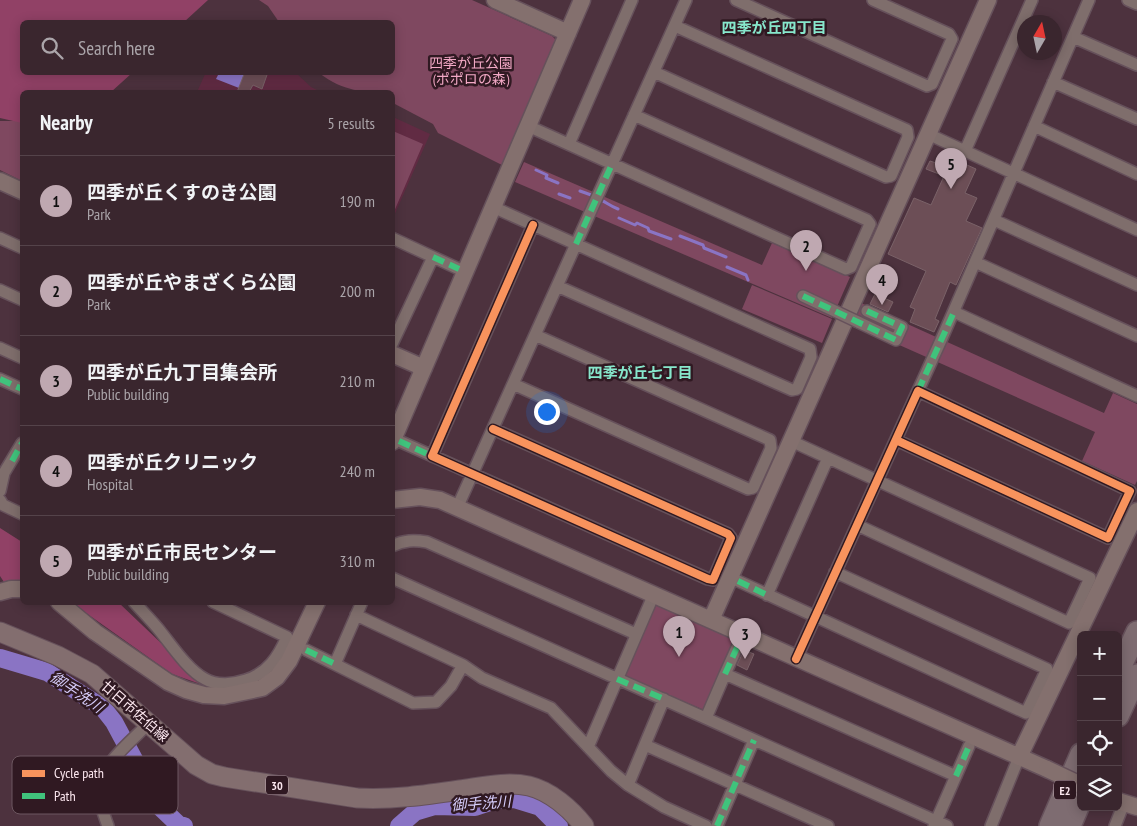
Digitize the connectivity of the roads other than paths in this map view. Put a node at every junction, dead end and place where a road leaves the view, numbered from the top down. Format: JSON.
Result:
{"nodes":[{"id":1,"x":496,"y":0,"type":"edge"},
{"id":2,"x":582,"y":0,"type":"edge"},
{"id":3,"x":632,"y":0,"type":"edge"},
{"id":4,"x":686,"y":0,"type":"edge"},
{"id":5,"x":736,"y":0,"type":"edge"},
{"id":6,"x":873,"y":0,"type":"edge"},
{"id":7,"x":988,"y":0,"type":"edge"},
{"id":8,"x":1032,"y":0,"type":"edge"},
{"id":9,"x":1089,"y":0,"type":"edge"},
{"id":10,"x":1128,"y":0,"type":"edge"},
{"id":11,"x":1137,"y":4,"type":"edge"},
{"id":12,"x":675,"y":26,"type":"junction"},
{"id":13,"x":568,"y":33,"type":"junction"},
{"id":14,"x":1073,"y":37,"type":"junction"},
{"id":15,"x":1137,"y":65,"type":"edge"},
{"id":16,"x":654,"y":72,"type":"junction"},
{"id":17,"x":1053,"y":82,"type":"junction"},
{"id":18,"x":634,"y":115,"type":"junction"},
{"id":19,"x":1137,"y":119,"type":"edge"},
{"id":20,"x":528,"y":126,"type":"junction"},
{"id":21,"x":1034,"y":126,"type":"junction"},
{"id":22,"x":928,"y":134,"type":"junction"},
{"id":23,"x":569,"y":144,"type":"junction"},
{"id":24,"x":964,"y":151,"type":"junction"},
{"id":25,"x":612,"y":164,"type":"junction"},
{"id":26,"x":1014,"y":173,"type":"junction"},
{"id":27,"x":1137,"y":174,"type":"edge"},
{"id":28,"x":0,"y":181,"type":"edge"},
{"id":29,"x":20,"y":190,"type":"edge"},
{"id":30,"x":493,"y":207,"type":"junction"},
{"id":31,"x":994,"y":220,"type":"junction"},
{"id":32,"x":533,"y":225,"type":"junction"},
{"id":33,"x":1137,"y":230,"type":"edge"},
{"id":34,"x":0,"y":238,"type":"edge"},
{"id":35,"x":395,"y":239,"type":"edge"},
{"id":36,"x":576,"y":244,"type":"junction"},
{"id":37,"x":20,"y":247,"type":"edge"},
{"id":38,"x":433,"y":257,"type":"junction"},
{"id":39,"x":975,"y":262,"type":"junction"},
{"id":40,"x":459,"y":269,"type":"dead end"},
{"id":41,"x":1137,"y":285,"type":"edge"},
{"id":42,"x":557,"y":286,"type":"junction"},
{"id":43,"x":0,"y":290,"type":"edge"},
{"id":44,"x":803,"y":296,"type":"dead end"},
{"id":45,"x":20,"y":299,"type":"edge"},
{"id":46,"x":867,"y":311,"type":"dead end"},
{"id":47,"x":954,"y":312,"type":"junction"},
{"id":48,"x":535,"y":335,"type":"junction"},
{"id":49,"x":1137,"y":336,"type":"edge"},
{"id":50,"x":395,"y":338,"type":"edge"},
{"id":51,"x":0,"y":348,"type":"edge"},
{"id":52,"x":395,"y":355,"type":"edge"},
{"id":53,"x":20,"y":357,"type":"edge"},
{"id":54,"x":424,"y":368,"type":"junction"},
{"id":55,"x":0,"y":379,"type":"edge"},
{"id":56,"x":513,"y":384,"type":"junction"},
{"id":57,"x":20,"y":387,"type":"edge"},
{"id":58,"x":918,"y":391,"type":"junction"},
{"id":59,"x":1137,"y":396,"type":"edge"},
{"id":60,"x":493,"y":429,"type":"junction"},
{"id":61,"x":896,"y":440,"type":"junction"},
{"id":62,"x":791,"y":441,"type":"junction"},
{"id":63,"x":396,"y":442,"type":"edge"},
{"id":64,"x":432,"y":456,"type":"junction"},
{"id":65,"x":828,"y":458,"type":"junction"},
{"id":66,"x":17,"y":463,"type":"edge"},
{"id":67,"x":472,"y":474,"type":"junction"},
{"id":68,"x":877,"y":480,"type":"junction"},
{"id":69,"x":0,"y":491,"type":"edge"},
{"id":70,"x":0,"y":500,"type":"edge"},
{"id":71,"x":395,"y":500,"type":"edge"},
{"id":72,"x":457,"y":508,"type":"junction"},
{"id":73,"x":1137,"y":511,"type":"edge"},
{"id":74,"x":20,"y":513,"type":"edge"},
{"id":75,"x":857,"y":525,"type":"junction"},
{"id":76,"x":395,"y":545,"type":"edge"},
{"id":77,"x":835,"y":572,"type":"junction"},
{"id":78,"x":395,"y":579,"type":"edge"},
{"id":79,"x":738,"y":581,"type":"dead end"},
{"id":80,"x":20,"y":589,"type":"edge"},
{"id":81,"x":0,"y":592,"type":"edge"},
{"id":82,"x":654,"y":594,"type":"junction"},
{"id":83,"x":767,"y":594,"type":"junction"},
{"id":84,"x":62,"y":605,"type":"edge"},
{"id":85,"x":137,"y":605,"type":"edge"},
{"id":86,"x":219,"y":605,"type":"edge"},
{"id":87,"x":316,"y":605,"type":"edge"},
{"id":88,"x":361,"y":605,"type":"edge"},
{"id":89,"x":356,"y":615,"type":"junction"},
{"id":90,"x":815,"y":617,"type":"junction"},
{"id":91,"x":711,"y":620,"type":"junction"},
{"id":92,"x":0,"y":632,"type":"edge"},
{"id":93,"x":1137,"y":632,"type":"edge"},
{"id":94,"x":636,"y":634,"type":"junction"},
{"id":95,"x":740,"y":640,"type":"dead end"},
{"id":96,"x":306,"y":650,"type":"dead end"},
{"id":97,"x":796,"y":659,"type":"junction"},
{"id":98,"x":335,"y":664,"type":"junction"},
{"id":99,"x":1122,"y":664,"type":"edge"},
{"id":100,"x":463,"y":665,"type":"junction"},
{"id":101,"x":725,"y":674,"type":"junction"},
{"id":102,"x":1137,"y":675,"type":"edge"},
{"id":103,"x":617,"y":678,"type":"junction"},
{"id":104,"x":664,"y":700,"type":"junction"},
{"id":105,"x":1122,"y":707,"type":"edge"},
{"id":106,"x":706,"y":718,"type":"junction"},
{"id":107,"x":144,"y":729,"type":"junction"},
{"id":108,"x":754,"y":740,"type":"junction"},
{"id":109,"x":645,"y":746,"type":"junction"},
{"id":110,"x":970,"y":746,"type":"dead end"},
{"id":111,"x":588,"y":747,"type":"junction"},
{"id":112,"x":117,"y":756,"type":"edge"},
{"id":113,"x":1019,"y":757,"type":"junction"},
{"id":114,"x":1077,"y":763,"type":"edge"},
{"id":115,"x":956,"y":776,"type":"junction"},
{"id":116,"x":1077,"y":783,"type":"edge"},
{"id":117,"x":628,"y":785,"type":"junction"},
{"id":118,"x":735,"y":785,"type":"junction"},
{"id":119,"x":1126,"y":804,"type":"edge"},
{"id":120,"x":1077,"y":809,"type":"edge"},
{"id":121,"x":104,"y":814,"type":"edge"},
{"id":122,"x":935,"y":824,"type":"edge"},
{"id":123,"x":108,"y":826,"type":"edge"},
{"id":124,"x":584,"y":826,"type":"edge"},
{"id":125,"x":706,"y":826,"type":"edge"},
{"id":126,"x":717,"y":826,"type":"edge"},
{"id":127,"x":828,"y":826,"type":"edge"},
{"id":128,"x":947,"y":826,"type":"edge"},
{"id":129,"x":991,"y":826,"type":"edge"},
{"id":130,"x":1050,"y":826,"type":"edge"},
{"id":131,"x":1070,"y":826,"type":"edge"},
{"id":132,"x":1115,"y":826,"type":"edge"}],
"edges":[{"from":1,"to":13,"type":"street"},
{"from":2,"to":13,"type":"street"},
{"from":3,"to":23,"type":"street"},
{"from":4,"to":12,"type":"street"},
{"from":5,"to":6,"type":"street"},
{"from":7,"to":22,"type":"street"},
{"from":8,"to":24,"type":"street"},
{"from":9,"to":14,"type":"street"},
{"from":10,"to":11,"type":"street"},
{"from":12,"to":16,"type":"street"},
{"from":12,"to":16,"type":"street"},
{"from":13,"to":20,"type":"street"},
{"from":14,"to":15,"type":"street"},
{"from":14,"to":17,"type":"street"},
{"from":16,"to":18,"type":"street"},
{"from":17,"to":19,"type":"street"},
{"from":17,"to":21,"type":"street"},
{"from":18,"to":25,"type":"street"},
{"from":18,"to":25,"type":"street"},
{"from":20,"to":23,"type":"street"},
{"from":20,"to":30,"type":"street"},
{"from":21,"to":26,"type":"street"},
{"from":21,"to":27,"type":"street"},
{"from":22,"to":24,"type":"street"},
{"from":22,"to":62,"type":"street"},
{"from":23,"to":25,"type":"street"},
{"from":24,"to":26,"type":"street"},
{"from":25,"to":36,"type":"street"},
{"from":26,"to":31,"type":"street"},
{"from":26,"to":33,"type":"street"},
{"from":28,"to":29,"type":"street"},
{"from":30,"to":32,"type":"street"},
{"from":30,"to":54,"type":"street"},
{"from":31,"to":39,"type":"street"},
{"from":31,"to":41,"type":"street"},
{"from":32,"to":36,"type":"street"},
{"from":32,"to":64,"type":"street"},
{"from":34,"to":37,"type":"street"},
{"from":35,"to":38,"type":"street"},
{"from":36,"to":42,"type":"street"},
{"from":36,"to":42,"type":"street"},
{"from":38,"to":40,"type":"street"},
{"from":38,"to":50,"type":"street"},
{"from":39,"to":47,"type":"street"},
{"from":39,"to":49,"type":"street"},
{"from":42,"to":48,"type":"street"},
{"from":43,"to":45,"type":"street"},
{"from":44,"to":46,"type":"street","bridge":true},
{"from":47,"to":58,"type":"street"},
{"from":47,"to":59,"type":"street"},
{"from":48,"to":56,"type":"street"},
{"from":48,"to":56,"type":"street"},
{"from":51,"to":53,"type":"street"},
{"from":52,"to":54,"type":"street"},
{"from":54,"to":63,"type":"street"},
{"from":55,"to":57,"type":"street"},
{"from":56,"to":60,"type":"street"},
{"from":58,"to":61,"type":"street"},
{"from":58,"to":61,"type":"street"},
{"from":60,"to":67,"type":"street"},
{"from":60,"to":67,"type":"street"},
{"from":61,"to":68,"type":"street"},
{"from":62,"to":65,"type":"street"},
{"from":62,"to":91,"type":"street"},
{"from":63,"to":64,"type":"street"},
{"from":64,"to":67,"type":"street"},
{"from":65,"to":68,"type":"street"},
{"from":65,"to":83,"type":"street"},
{"from":66,"to":69,"type":"street"},
{"from":67,"to":72,"type":"street"},
{"from":68,"to":75,"type":"street"},
{"from":68,"to":75,"type":"street"},
{"from":70,"to":74,"type":"street"},
{"from":71,"to":72,"type":"street"},
{"from":72,"to":82,"type":"street"},
{"from":73,"to":113,"type":"street"},
{"from":75,"to":77,"type":"street"},
{"from":76,"to":94,"type":"street"},
{"from":77,"to":90,"type":"street"},
{"from":77,"to":90,"type":"street"},
{"from":78,"to":103,"type":"street"},
{"from":79,"to":83,"type":"street"},
{"from":80,"to":81,"type":"street"},
{"from":82,"to":91,"type":"street"},
{"from":82,"to":94,"type":"street"},
{"from":83,"to":90,"type":"street"},
{"from":84,"to":87,"type":"street"},
{"from":85,"to":86,"type":"street"},
{"from":88,"to":89,"type":"street"},
{"from":89,"to":98,"type":"street"},
{"from":89,"to":100,"type":"street"},
{"from":90,"to":97,"type":"street"},
{"from":91,"to":97,"type":"street"},
{"from":92,"to":107,"type":"main road","name":"廿日市佐伯線","number":"30"},
{"from":93,"to":99,"type":"highway"},
{"from":94,"to":103,"type":"street"},
{"from":95,"to":101,"type":"street"},
{"from":96,"to":98,"type":"street"},
{"from":97,"to":113,"type":"street"},
{"from":98,"to":100,"type":"street"},
{"from":100,"to":111,"type":"street"},
{"from":101,"to":106,"type":"street"},
{"from":101,"to":115,"type":"street"},
{"from":102,"to":105,"type":"highway"},
{"from":103,"to":104,"type":"street"},
{"from":103,"to":111,"type":"street"},
{"from":104,"to":106,"type":"street"},
{"from":104,"to":109,"type":"street"},
{"from":106,"to":108,"type":"street"},
{"from":107,"to":112,"type":"street"},
{"from":107,"to":124,"type":"main road","name":"廿日市佐伯線","number":"30"},
{"from":108,"to":118,"type":"street"},
{"from":108,"to":122,"type":"street"},
{"from":109,"to":117,"type":"street"},
{"from":109,"to":118,"type":"street"},
{"from":110,"to":115,"type":"street"},
{"from":111,"to":117,"type":"street"},
{"from":113,"to":116,"type":"street","bridge":true},
{"from":113,"to":129,"type":"street"},
{"from":114,"to":130,"type":"highway","number":"E2"},
{"from":115,"to":122,"type":"street"},
{"from":117,"to":125,"type":"street"},
{"from":118,"to":126,"type":"street"},
{"from":118,"to":127,"type":"street"},
{"from":119,"to":132,"type":"street"},
{"from":120,"to":131,"type":"highway","number":"E2"},
{"from":121,"to":123,"type":"street"},
{"from":122,"to":128,"type":"street"}]}
